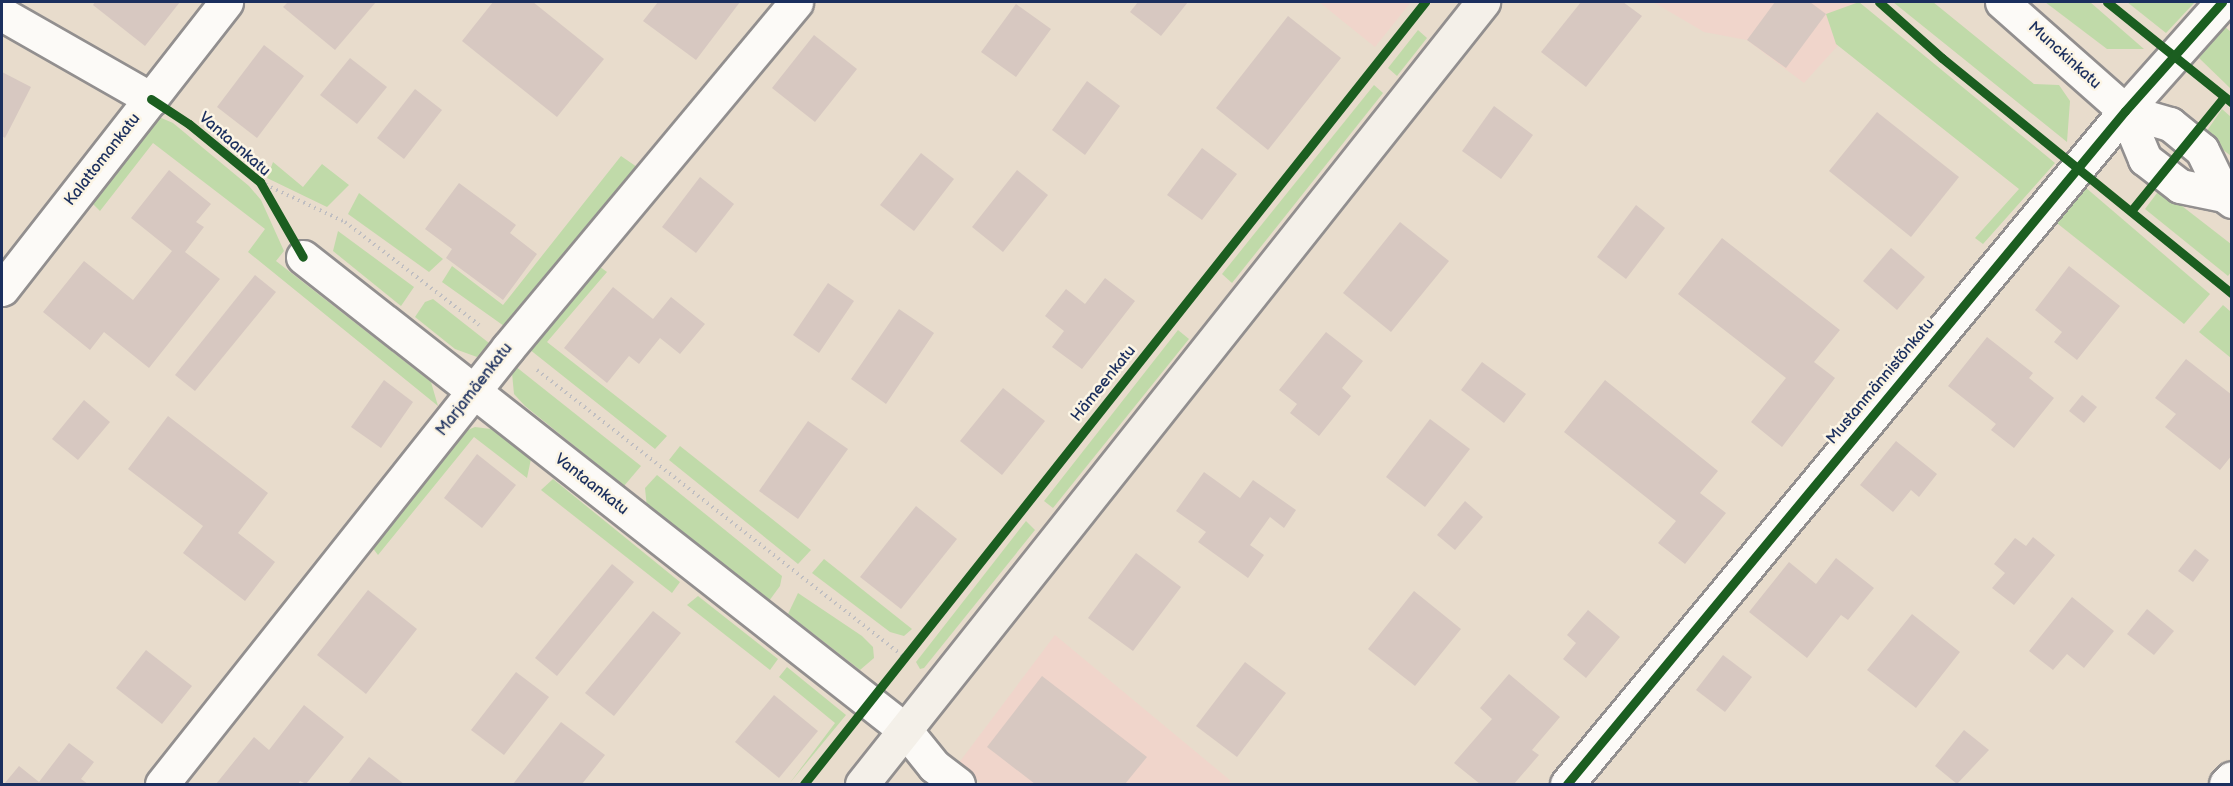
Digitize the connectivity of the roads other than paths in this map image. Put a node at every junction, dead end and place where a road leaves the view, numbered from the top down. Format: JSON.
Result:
{"nodes":[{"id":1,"x":226,"y":2,"type":"edge"},
{"id":2,"x":796,"y":2,"type":"edge"},
{"id":3,"x":1483,"y":2,"type":"edge"},
{"id":4,"x":2002,"y":2,"type":"edge"},
{"id":5,"x":2222,"y":2,"type":"edge"},
{"id":6,"x":2,"y":14,"type":"edge"},
{"id":7,"x":151,"y":99,"type":"junction"},
{"id":8,"x":2125,"y":111,"type":"junction"},
{"id":9,"x":2228,"y":198,"type":"edge"},
{"id":10,"x":303,"y":257,"type":"dead end"},
{"id":11,"x":2,"y":289,"type":"edge"},
{"id":12,"x":474,"y":392,"type":"junction"},
{"id":13,"x":905,"y":730,"type":"junction"},
{"id":14,"x":2232,"y":778,"type":"edge"},
{"id":15,"x":162,"y":784,"type":"edge"},
{"id":16,"x":862,"y":784,"type":"edge"},
{"id":17,"x":958,"y":784,"type":"edge"},
{"id":18,"x":1567,"y":784,"type":"edge"},
{"id":19,"x":2226,"y":784,"type":"edge"}],
"edges":[{"from":1,"to":7,"type":"street","name":"Kalattomankatu"},
{"from":2,"to":12,"type":"street","name":"Marjamäenkatu"},
{"from":3,"to":13,"type":"main road"},
{"from":4,"to":8,"type":"street","name":"Munckinkatu"},
{"from":5,"to":8,"type":"street","name":"Mustanmännistönkatu"},
{"from":6,"to":7,"type":"street"},
{"from":7,"to":11,"type":"street","name":"Kalattomankatu"},
{"from":8,"to":9,"type":"street","name":"Munckinkatu"},
{"from":8,"to":9,"type":"street","name":"Munckinkatu"},
{"from":8,"to":18,"type":"street","name":"Mustanmännistönkatu"},
{"from":10,"to":12,"type":"street","name":"Vantaankatu"},
{"from":12,"to":13,"type":"street","name":"Vantaankatu"},
{"from":12,"to":15,"type":"street","name":"Marjamäenkatu"},
{"from":13,"to":16,"type":"main road"},
{"from":13,"to":17,"type":"street","name":"Vantaankatu"},
{"from":14,"to":19,"type":"street"}]}
